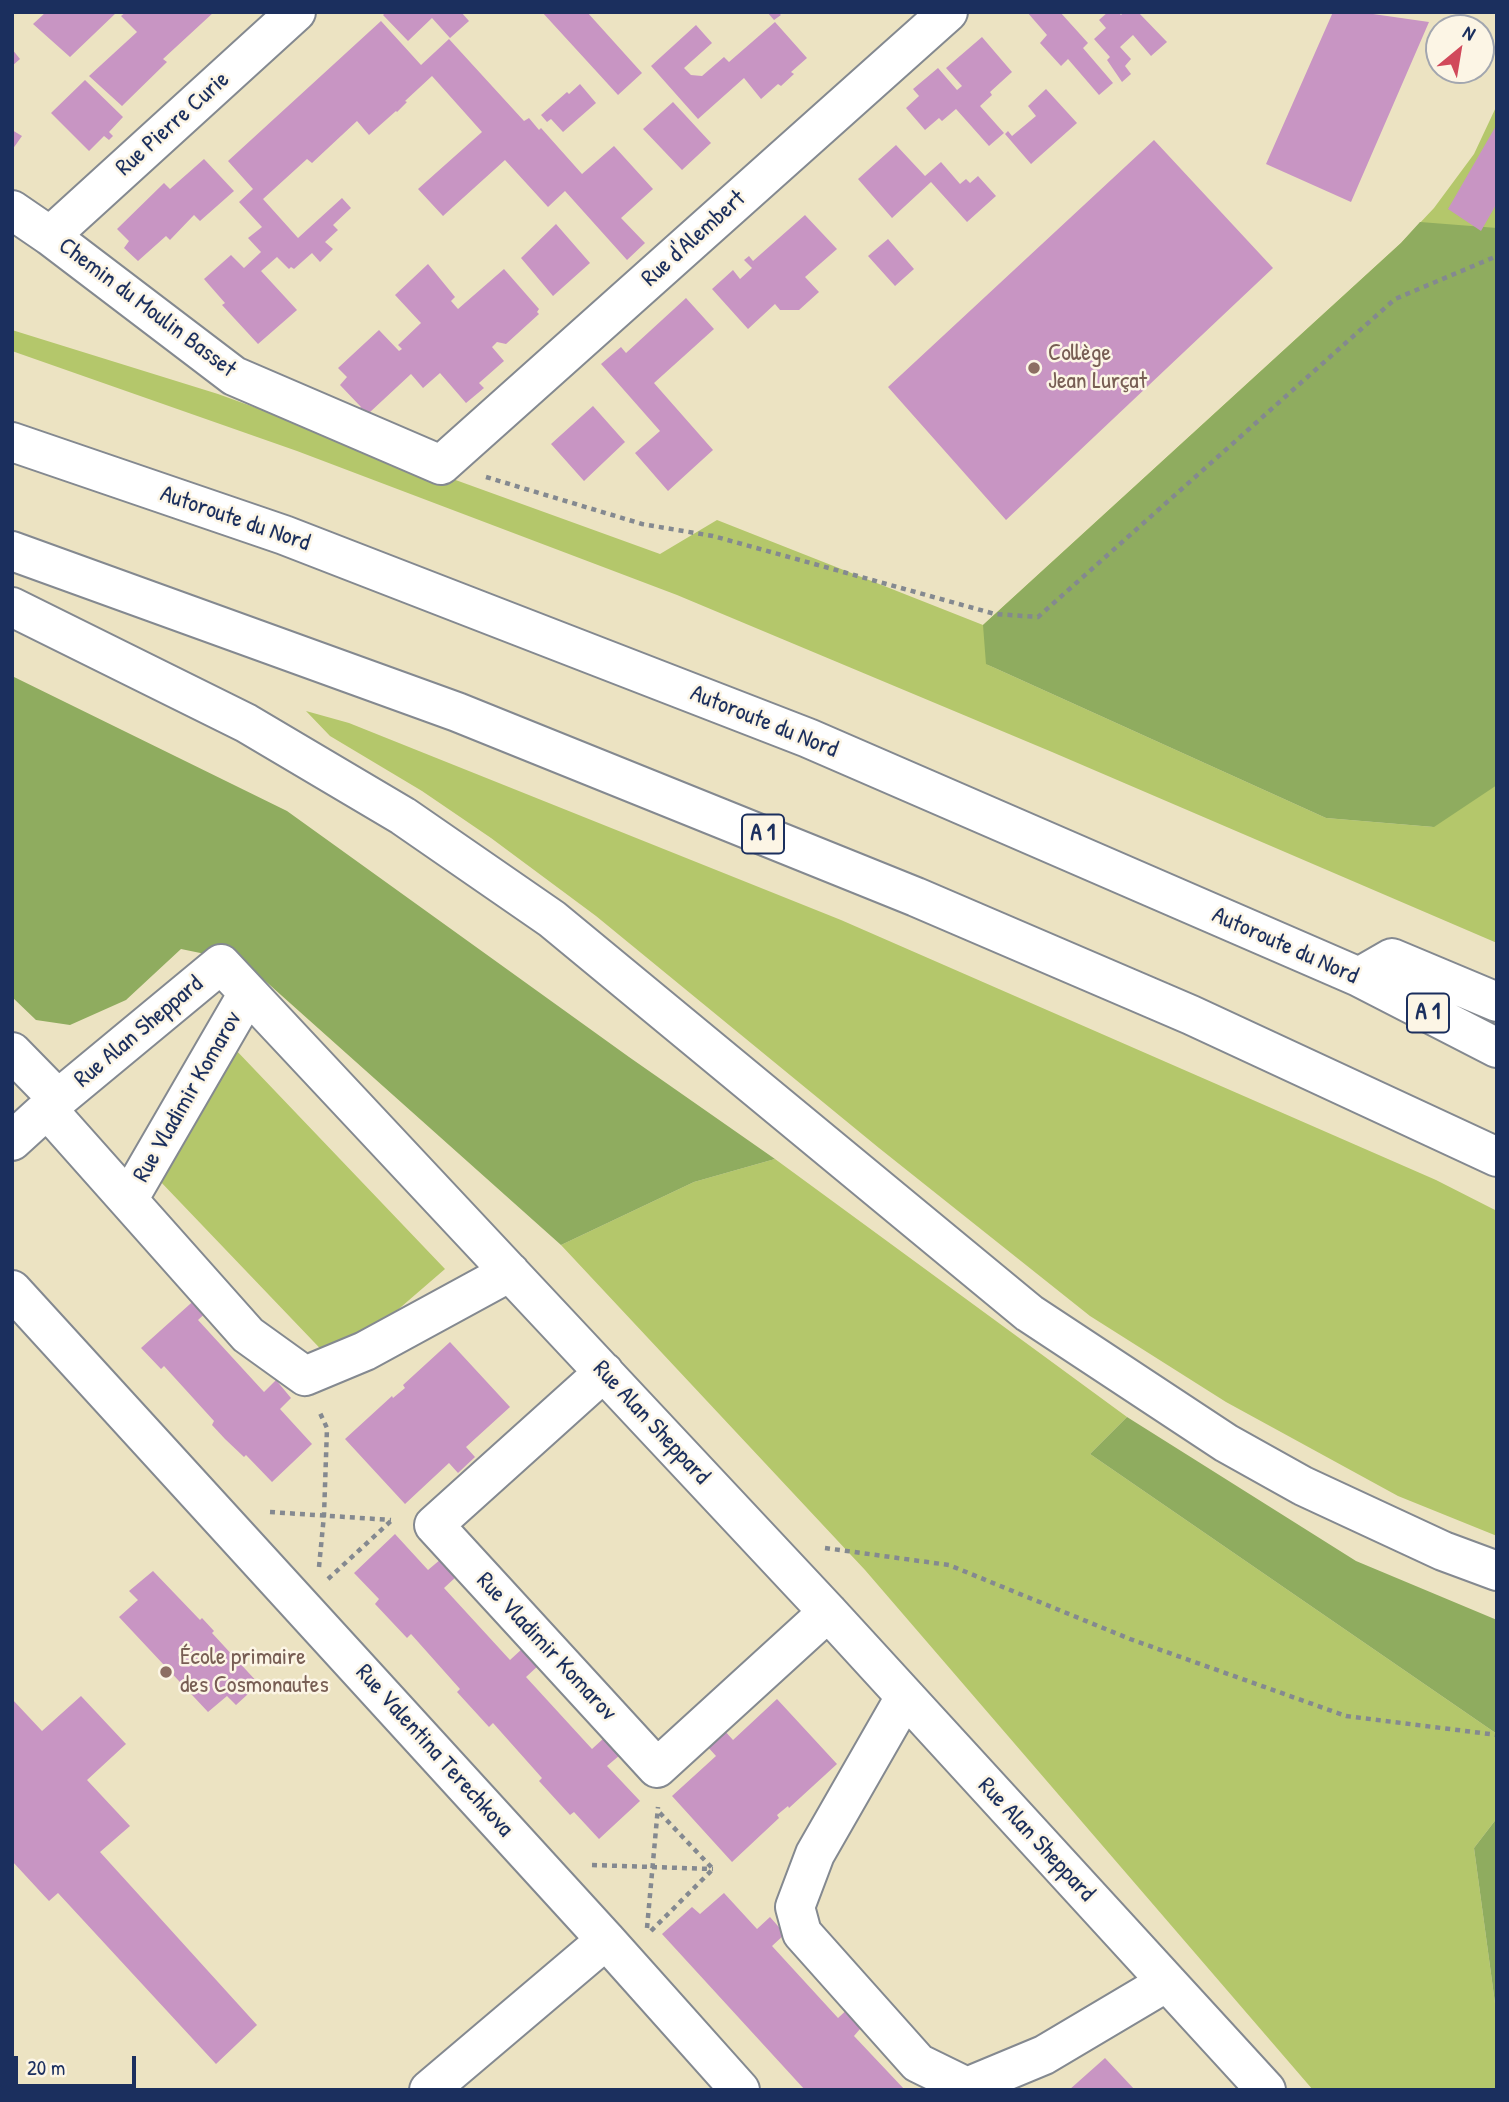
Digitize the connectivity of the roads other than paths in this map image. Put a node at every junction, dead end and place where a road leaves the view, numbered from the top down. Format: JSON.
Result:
{"nodes":[{"id":1,"x":296,"y":12,"type":"edge"},
{"id":2,"x":948,"y":12,"type":"edge"},
{"id":3,"x":12,"y":210,"type":"edge"},
{"id":4,"x":50,"y":236,"type":"junction"},
{"id":5,"x":12,"y":442,"type":"edge"},
{"id":6,"x":441,"y":465,"type":"joint"},
{"id":7,"x":12,"y":551,"type":"edge"},
{"id":8,"x":12,"y":607,"type":"edge"},
{"id":9,"x":1359,"y":977,"type":"junction"},
{"id":10,"x":248,"y":993,"type":"junction"},
{"id":11,"x":1497,"y":1002,"type":"edge"},
{"id":12,"x":1497,"y":1048,"type":"edge"},
{"id":13,"x":12,"y":1052,"type":"edge"},
{"id":14,"x":52,"y":1104,"type":"junction"},
{"id":15,"x":12,"y":1141,"type":"edge"},
{"id":16,"x":1497,"y":1157,"type":"edge"},
{"id":17,"x":128,"y":1200,"type":"junction"},
{"id":18,"x":510,"y":1272,"type":"junction"},
{"id":19,"x":12,"y":1290,"type":"edge"},
{"id":20,"x":604,"y":1372,"type":"junction"},
{"id":21,"x":1497,"y":1571,"type":"edge"},
{"id":22,"x":828,"y":1612,"type":"junction"},
{"id":23,"x":905,"y":1697,"type":"junction"},
{"id":24,"x":606,"y":1940,"type":"junction"},
{"id":25,"x":1167,"y":1982,"type":"junction"},
{"id":26,"x":429,"y":2090,"type":"edge"},
{"id":27,"x":740,"y":2090,"type":"edge"},
{"id":28,"x":1265,"y":2090,"type":"edge"}],
"edges":[{"from":1,"to":4,"type":"main road","name":"Rue Pierre Curie"},
{"from":2,"to":6,"type":"main road","name":"Rue d'Alembert"},
{"from":3,"to":4,"type":"main road","name":"Chemin du Moulin Basset"},
{"from":4,"to":6,"type":"main road","name":"Chemin du Moulin Basset"},
{"from":5,"to":9,"type":"main road","name":"Autoroute du Nord","number":"A 1"},
{"from":7,"to":16,"type":"main road","number":"A 1"},
{"from":8,"to":21,"type":"main road"},
{"from":9,"to":11,"type":"main road"},
{"from":9,"to":12,"type":"main road","name":"Autoroute du Nord","number":"A 1"},
{"from":10,"to":14,"type":"main road","name":"Rue Alan Sheppard"},
{"from":10,"to":17,"type":"main road","name":"Rue Vladimir Komarov"},
{"from":10,"to":18,"type":"main road","name":"Rue Alan Sheppard"},
{"from":13,"to":14,"type":"main road","name":"Rue Alan Sheppard"},
{"from":14,"to":15,"type":"main road"},
{"from":14,"to":17,"type":"main road","name":"Rue Vladimir Komarov"},
{"from":17,"to":18,"type":"main road","name":"Rue Vladimir Komarov"},
{"from":18,"to":20,"type":"main road","name":"Rue Alan Sheppard"},
{"from":19,"to":24,"type":"main road","name":"Rue Valentina Terechkova"},
{"from":20,"to":22,"type":"main road","name":"Rue Alan Sheppard"},
{"from":20,"to":22,"type":"main road","name":"Rue Vladimir Komarov"},
{"from":22,"to":23,"type":"main road","name":"Rue Alan Sheppard"},
{"from":23,"to":25,"type":"main road","name":"Rue Alan Sheppard"},
{"from":23,"to":25,"type":"main road"},
{"from":24,"to":26,"type":"main road"},
{"from":24,"to":27,"type":"main road","name":"Rue Valentina Terechkova"},
{"from":25,"to":28,"type":"main road","name":"Rue Alan Sheppard"}]}
